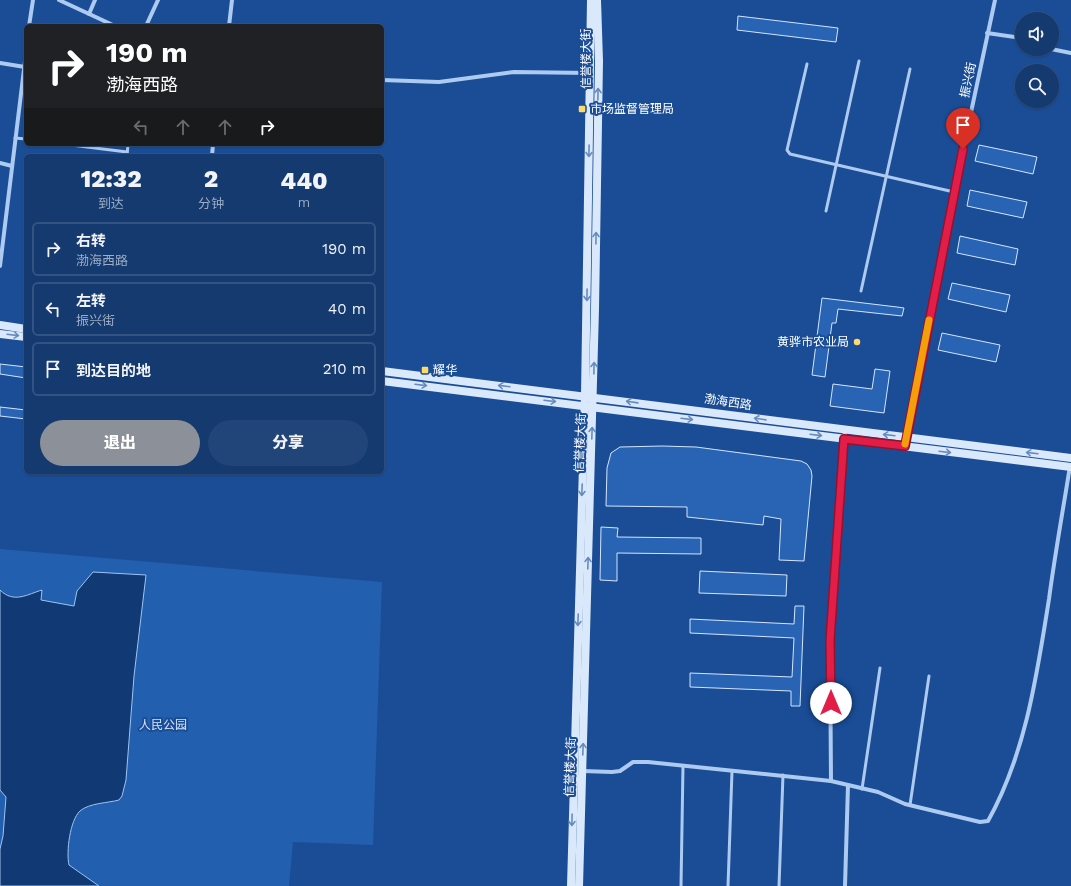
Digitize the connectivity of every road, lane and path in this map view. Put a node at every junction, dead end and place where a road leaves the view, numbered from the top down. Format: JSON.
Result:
{"nodes":[{"id":1,"x":33,"y":0,"type":"edge"},
{"id":2,"x":59,"y":0,"type":"edge"},
{"id":3,"x":94,"y":0,"type":"edge"},
{"id":4,"x":158,"y":0,"type":"edge"},
{"id":5,"x":232,"y":0,"type":"edge"},
{"id":6,"x":591,"y":0,"type":"edge"},
{"id":7,"x":597,"y":0,"type":"edge"},
{"id":8,"x":995,"y":0,"type":"edge"},
{"id":9,"x":89,"y":14,"type":"junction"},
{"id":10,"x":29,"y":24,"type":"edge"},
{"id":11,"x":111,"y":24,"type":"edge"},
{"id":12,"x":147,"y":24,"type":"edge"},
{"id":13,"x":229,"y":24,"type":"edge"},
{"id":14,"x":987,"y":33,"type":"junction"},
{"id":15,"x":1015,"y":37,"type":"edge"},
{"id":16,"x":1059,"y":51,"type":"edge"},
{"id":17,"x":1071,"y":53,"type":"edge"},
{"id":18,"x":859,"y":61,"type":"dead end"},
{"id":19,"x":0,"y":64,"type":"edge"},
{"id":20,"x":808,"y":64,"type":"dead end"},
{"id":21,"x":24,"y":67,"type":"edge"},
{"id":22,"x":910,"y":69,"type":"dead end"},
{"id":23,"x":595,"y":73,"type":"junction"},
{"id":24,"x":24,"y":74,"type":"edge"},
{"id":25,"x":384,"y":80,"type":"edge"},
{"id":26,"x":15,"y":138,"type":"junction"},
{"id":27,"x":24,"y":139,"type":"edge"},
{"id":28,"x":76,"y":146,"type":"edge"},
{"id":29,"x":127,"y":154,"type":"edge"},
{"id":30,"x":0,"y":163,"type":"edge"},
{"id":31,"x":836,"y":165,"type":"junction"},
{"id":32,"x":12,"y":166,"type":"junction"},
{"id":33,"x":886,"y":177,"type":"junction"},
{"id":34,"x":954,"y":192,"type":"junction"},
{"id":35,"x":826,"y":211,"type":"dead end"},
{"id":36,"x":0,"y":266,"type":"edge"},
{"id":37,"x":861,"y":291,"type":"dead end"},
{"id":38,"x":0,"y":326,"type":"edge"},
{"id":39,"x":24,"y":329,"type":"edge"},
{"id":40,"x":0,"y":334,"type":"edge"},
{"id":41,"x":24,"y":337,"type":"edge"},
{"id":42,"x":384,"y":371,"type":"edge"},
{"id":43,"x":384,"y":381,"type":"edge"},
{"id":44,"x":589,"y":396,"type":"junction"},
{"id":45,"x":589,"y":406,"type":"junction"},
{"id":46,"x":845,"y":430,"type":"junction"},
{"id":47,"x":907,"y":438,"type":"junction"},
{"id":48,"x":844,"y":439,"type":"junction"},
{"id":49,"x":905,"y":446,"type":"junction"},
{"id":50,"x":1071,"y":463,"type":"edge"},
{"id":51,"x":880,"y":668,"type":"dead end"},
{"id":52,"x":929,"y":676,"type":"dead end"},
{"id":53,"x":683,"y":766,"type":"junction"},
{"id":54,"x":573,"y":771,"type":"junction"},
{"id":55,"x":582,"y":771,"type":"junction"},
{"id":56,"x":732,"y":771,"type":"junction"},
{"id":57,"x":783,"y":775,"type":"junction"},
{"id":58,"x":831,"y":781,"type":"junction"},
{"id":59,"x":848,"y":785,"type":"junction"},
{"id":60,"x":862,"y":789,"type":"junction"},
{"id":61,"x":910,"y":805,"type":"junction"},
{"id":62,"x":571,"y":886,"type":"edge"},
{"id":63,"x":579,"y":886,"type":"edge"},
{"id":64,"x":681,"y":886,"type":"edge"},
{"id":65,"x":728,"y":886,"type":"edge"},
{"id":66,"x":779,"y":886,"type":"edge"},
{"id":67,"x":845,"y":886,"type":"edge"}],
"edges":[{"from":1,"to":10,"type":"street"},
{"from":2,"to":9,"type":"street"},
{"from":3,"to":9,"type":"street"},
{"from":4,"to":12,"type":"street"},
{"from":5,"to":13,"type":"street"},
{"from":6,"to":23,"type":"street","name":"信誉楼大街"},
{"from":7,"to":23,"type":"street","name":"信誉楼大街"},
{"from":8,"to":14,"type":"street","name":"振兴街"},
{"from":9,"to":11,"type":"street"},
{"from":14,"to":15,"type":"street"},
{"from":14,"to":34,"type":"street","name":"振兴街"},
{"from":16,"to":17,"type":"street"},
{"from":18,"to":31,"type":"lane"},
{"from":19,"to":21,"type":"street"},
{"from":20,"to":31,"type":"lane"},
{"from":22,"to":33,"type":"lane"},
{"from":23,"to":25,"type":"street"},
{"from":23,"to":44,"type":"street","name":"信誉楼大街"},
{"from":24,"to":26,"type":"street"},
{"from":26,"to":27,"type":"lane"},
{"from":26,"to":32,"type":"street"},
{"from":28,"to":29,"type":"lane"},
{"from":30,"to":32,"type":"street"},
{"from":31,"to":33,"type":"lane"},
{"from":31,"to":35,"type":"lane"},
{"from":32,"to":36,"type":"street"},
{"from":33,"to":34,"type":"lane"},
{"from":33,"to":37,"type":"lane"},
{"from":34,"to":47,"type":"street","name":"振兴街"},
{"from":38,"to":39,"type":"street"},
{"from":40,"to":41,"type":"street","one_way":true},
{"from":44,"to":42,"type":"street","name":"渤海西路","one_way":true},
{"from":43,"to":45,"type":"street","name":"渤海西路","one_way":true},
{"from":44,"to":45,"type":"street","name":"信誉楼大街"},
{"from":46,"to":44,"type":"street","name":"渤海西路","one_way":true},
{"from":45,"to":48,"type":"street","name":"渤海西路","one_way":true},
{"from":45,"to":54,"type":"street","name":"信誉楼大街","one_way":true},
{"from":55,"to":45,"type":"street","name":"信誉楼大街","one_way":true},
{"from":47,"to":46,"type":"street","name":"渤海西路","one_way":true},
{"from":46,"to":48,"type":"street"},
{"from":47,"to":49,"type":"street","name":"振兴街"},
{"from":50,"to":47,"type":"street","name":"渤海西路","one_way":true},
{"from":48,"to":49,"type":"street","name":"渤海西路"},
{"from":48,"to":58,"type":"street"},
{"from":49,"to":50,"type":"street","name":"渤海西路","one_way":true},
{"from":50,"to":61,"type":"street"},
{"from":51,"to":60,"type":"lane"},
{"from":52,"to":61,"type":"lane"},
{"from":53,"to":55,"type":"street"},
{"from":53,"to":56,"type":"street"},
{"from":53,"to":64,"type":"lane"},
{"from":54,"to":55,"type":"street"},
{"from":54,"to":62,"type":"street","name":"信誉楼大街","one_way":true},
{"from":55,"to":63,"type":"street","name":"信誉楼大街"},
{"from":56,"to":57,"type":"street"},
{"from":56,"to":65,"type":"lane"},
{"from":57,"to":58,"type":"street"},
{"from":57,"to":66,"type":"lane"},
{"from":58,"to":59,"type":"street"},
{"from":59,"to":60,"type":"street"},
{"from":59,"to":67,"type":"street"},
{"from":60,"to":61,"type":"street"}]}
